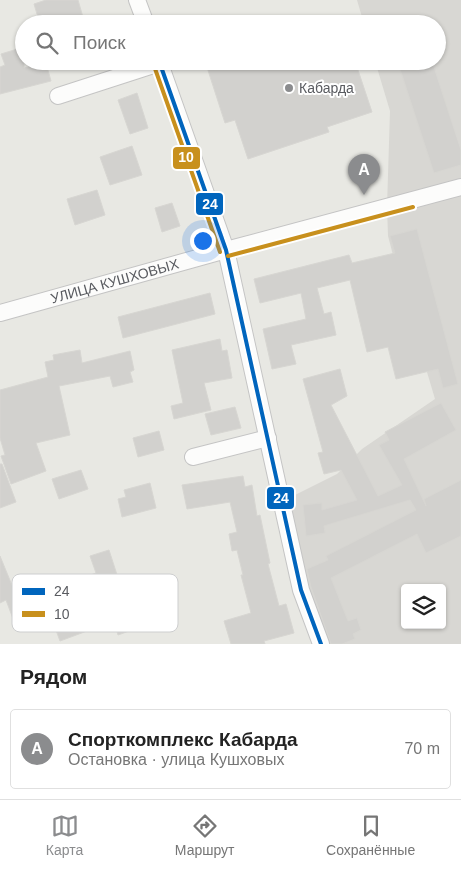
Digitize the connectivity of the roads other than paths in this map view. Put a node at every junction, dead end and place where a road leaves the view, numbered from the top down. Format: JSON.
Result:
{"nodes":[{"id":1,"x":137,"y":0,"type":"edge"},
{"id":2,"x":143,"y":15,"type":"edge"},
{"id":3,"x":135,"y":70,"type":"edge"},
{"id":4,"x":162,"y":70,"type":"edge"},
{"id":5,"x":58,"y":96,"type":"dead end"},
{"id":6,"x":461,"y":187,"type":"edge"},
{"id":7,"x":226,"y":250,"type":"junction"},
{"id":8,"x":0,"y":313,"type":"edge"},
{"id":9,"x":268,"y":438,"type":"junction"},
{"id":10,"x":193,"y":457,"type":"dead end"},
{"id":11,"x":321,"y":644,"type":"edge"}],
"edges":[{"from":1,"to":2,"type":"street"},
{"from":3,"to":5,"type":"street"},
{"from":4,"to":7,"type":"street"},
{"from":6,"to":7,"type":"street","name":"УЛИЦА КУШХОВЫХ"},
{"from":7,"to":8,"type":"street","name":"УЛИЦА КУШХОВЫХ"},
{"from":7,"to":9,"type":"street"},
{"from":9,"to":10,"type":"street"},
{"from":9,"to":11,"type":"street"}]}
